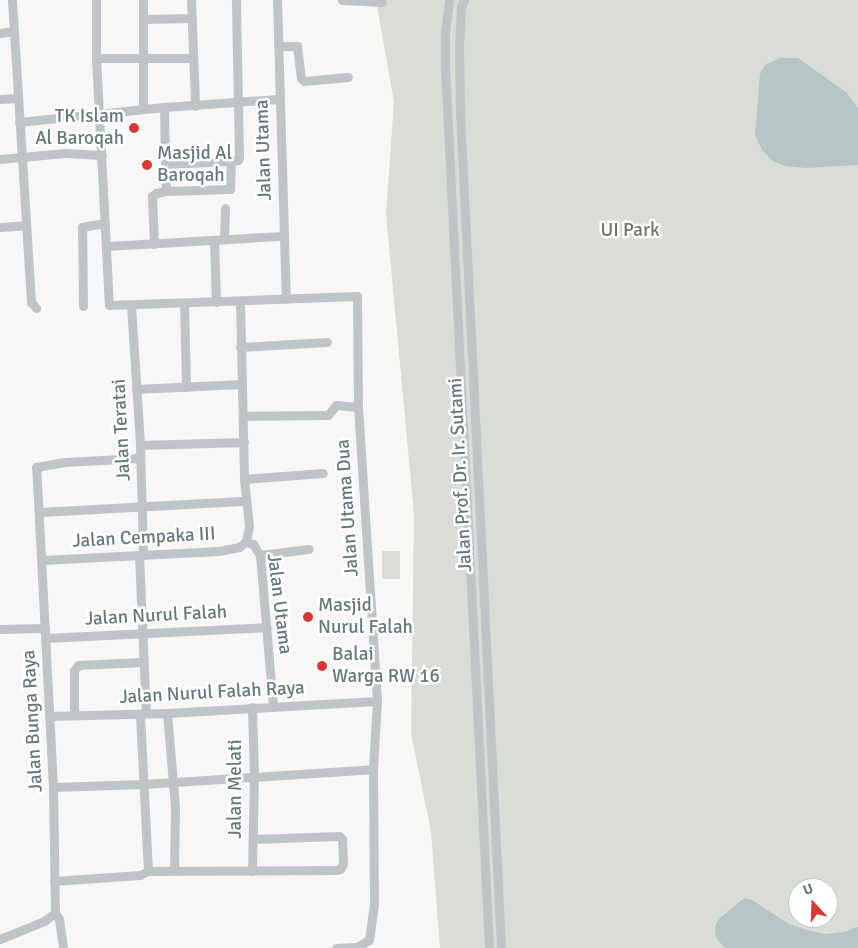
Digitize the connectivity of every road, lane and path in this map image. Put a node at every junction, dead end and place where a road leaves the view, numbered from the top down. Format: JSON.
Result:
{"nodes":[{"id":1,"x":12,"y":0,"type":"edge"},
{"id":2,"x":96,"y":0,"type":"edge"},
{"id":3,"x":142,"y":0,"type":"edge"},
{"id":4,"x":191,"y":0,"type":"edge"},
{"id":5,"x":236,"y":0,"type":"edge"},
{"id":6,"x":277,"y":0,"type":"edge"},
{"id":7,"x":342,"y":0,"type":"edge"},
{"id":8,"x":449,"y":0,"type":"edge"},
{"id":9,"x":464,"y":0,"type":"edge"},
{"id":10,"x":382,"y":2,"type":"dead end"},
{"id":11,"x":143,"y":18,"type":"junction"},
{"id":12,"x":192,"y":18,"type":"junction"},
{"id":13,"x":13,"y":31,"type":"junction"},
{"id":14,"x":0,"y":32,"type":"edge"},
{"id":15,"x":278,"y":46,"type":"junction"},
{"id":16,"x":96,"y":58,"type":"junction"},
{"id":17,"x":192,"y":58,"type":"junction"},
{"id":18,"x":143,"y":59,"type":"junction"},
{"id":19,"x":348,"y":77,"type":"dead end"},
{"id":20,"x":17,"y":98,"type":"junction"},
{"id":21,"x":0,"y":100,"type":"edge"},
{"id":22,"x":279,"y":100,"type":"junction"},
{"id":23,"x":237,"y":102,"type":"junction"},
{"id":24,"x":195,"y":106,"type":"junction"},
{"id":25,"x":164,"y":107,"type":"junction"},
{"id":26,"x":143,"y":109,"type":"junction"},
{"id":27,"x":101,"y":114,"type":"junction"},
{"id":28,"x":19,"y":122,"type":"junction"},
{"id":29,"x":102,"y":155,"type":"junction"},
{"id":30,"x":22,"y":156,"type":"junction"},
{"id":31,"x":0,"y":159,"type":"edge"},
{"id":32,"x":231,"y":161,"type":"junction"},
{"id":33,"x":166,"y":164,"type":"junction"},
{"id":34,"x":166,"y":191,"type":"junction"},
{"id":35,"x":225,"y":208,"type":"dead end"},
{"id":36,"x":106,"y":223,"type":"junction"},
{"id":37,"x":26,"y":225,"type":"junction"},
{"id":38,"x":0,"y":227,"type":"edge"},
{"id":39,"x":283,"y":236,"type":"junction"},
{"id":40,"x":214,"y":240,"type":"junction"},
{"id":41,"x":224,"y":240,"type":"junction"},
{"id":42,"x":154,"y":244,"type":"junction"},
{"id":43,"x":106,"y":246,"type":"junction"},
{"id":44,"x":286,"y":299,"type":"junction"},
{"id":45,"x":240,"y":300,"type":"junction"},
{"id":46,"x":216,"y":302,"type":"junction"},
{"id":47,"x":184,"y":303,"type":"junction"},
{"id":48,"x":131,"y":305,"type":"junction"},
{"id":49,"x":83,"y":306,"type":"dead end"},
{"id":50,"x":36,"y":308,"type":"dead end"},
{"id":51,"x":327,"y":342,"type":"dead end"},
{"id":52,"x":240,"y":347,"type":"junction"},
{"id":53,"x":242,"y":384,"type":"junction"},
{"id":54,"x":186,"y":387,"type":"junction"},
{"id":55,"x":136,"y":389,"type":"junction"},
{"id":56,"x":358,"y":407,"type":"junction"},
{"id":57,"x":243,"y":416,"type":"junction"},
{"id":58,"x":244,"y":442,"type":"junction"},
{"id":59,"x":140,"y":445,"type":"junction"},
{"id":60,"x":140,"y":458,"type":"junction"},
{"id":61,"x":323,"y":473,"type":"dead end"},
{"id":62,"x":244,"y":479,"type":"junction"},
{"id":63,"x":246,"y":501,"type":"junction"},
{"id":64,"x":142,"y":508,"type":"junction"},
{"id":65,"x":40,"y":512,"type":"junction"},
{"id":66,"x":246,"y":542,"type":"junction"},
{"id":67,"x":310,"y":549,"type":"dead end"},
{"id":68,"x":141,"y":555,"type":"junction"},
{"id":69,"x":260,"y":555,"type":"junction"},
{"id":70,"x":42,"y":560,"type":"junction"},
{"id":71,"x":267,"y":627,"type":"junction"},
{"id":72,"x":0,"y":629,"type":"edge"},
{"id":73,"x":45,"y":633,"type":"junction"},
{"id":74,"x":142,"y":634,"type":"junction"},
{"id":75,"x":143,"y":662,"type":"junction"},
{"id":76,"x":377,"y":701,"type":"junction"},
{"id":77,"x":273,"y":706,"type":"junction"},
{"id":78,"x":252,"y":707,"type":"junction"},
{"id":79,"x":167,"y":713,"type":"junction"},
{"id":80,"x":143,"y":714,"type":"junction"},
{"id":81,"x":74,"y":715,"type":"junction"},
{"id":82,"x":49,"y":716,"type":"junction"},
{"id":83,"x":373,"y":769,"type":"junction"},
{"id":84,"x":254,"y":776,"type":"junction"},
{"id":85,"x":173,"y":782,"type":"junction"},
{"id":86,"x":144,"y":784,"type":"junction"},
{"id":87,"x":53,"y":787,"type":"junction"},
{"id":88,"x":253,"y":839,"type":"junction"},
{"id":89,"x":174,"y":870,"type":"junction"},
{"id":90,"x":148,"y":871,"type":"junction"},
{"id":91,"x":252,"y":871,"type":"junction"},
{"id":92,"x":54,"y":881,"type":"junction"},
{"id":93,"x":55,"y":913,"type":"junction"},
{"id":94,"x":0,"y":939,"type":"edge"},
{"id":95,"x":63,"y":948,"type":"edge"},
{"id":96,"x":336,"y":948,"type":"edge"},
{"id":97,"x":357,"y":948,"type":"edge"},
{"id":98,"x":489,"y":948,"type":"edge"},
{"id":99,"x":501,"y":948,"type":"edge"}],
"edges":[{"from":1,"to":13,"type":"street"},
{"from":2,"to":16,"type":"street"},
{"from":3,"to":11,"type":"street"},
{"from":4,"to":12,"type":"street"},
{"from":5,"to":23,"type":"street"},
{"from":6,"to":15,"type":"street","name":"Jalan Utama"},
{"from":7,"to":10,"type":"street"},
{"from":8,"to":98,"type":"street","name":"Jalan Prof. Dr. Ir. Sutami"},
{"from":9,"to":99,"type":"street","name":"Jalan Prof. Dr. Ir. Sutami"},
{"from":11,"to":12,"type":"street"},
{"from":11,"to":18,"type":"street"},
{"from":12,"to":17,"type":"street"},
{"from":13,"to":14,"type":"street"},
{"from":13,"to":20,"type":"street"},
{"from":15,"to":19,"type":"street"},
{"from":15,"to":22,"type":"street","name":"Jalan Utama"},
{"from":16,"to":18,"type":"street"},
{"from":16,"to":27,"type":"street"},
{"from":17,"to":18,"type":"street"},
{"from":17,"to":24,"type":"street"},
{"from":18,"to":26,"type":"street"},
{"from":20,"to":21,"type":"street"},
{"from":20,"to":28,"type":"street"},
{"from":22,"to":23,"type":"street"},
{"from":22,"to":39,"type":"street","name":"Jalan Utama"},
{"from":23,"to":24,"type":"street"},
{"from":23,"to":32,"type":"street"},
{"from":24,"to":25,"type":"street"},
{"from":25,"to":26,"type":"street"},
{"from":25,"to":33,"type":"street"},
{"from":26,"to":27,"type":"street"},
{"from":27,"to":28,"type":"street"},
{"from":27,"to":29,"type":"street"},
{"from":28,"to":30,"type":"street"},
{"from":29,"to":30,"type":"street"},
{"from":29,"to":36,"type":"street"},
{"from":30,"to":31,"type":"street"},
{"from":30,"to":37,"type":"street"},
{"from":32,"to":33,"type":"street"},
{"from":32,"to":34,"type":"street"},
{"from":33,"to":34,"type":"street"},
{"from":34,"to":42,"type":"street"},
{"from":35,"to":41,"type":"street"},
{"from":36,"to":43,"type":"street"},
{"from":36,"to":49,"type":"street"},
{"from":37,"to":38,"type":"street"},
{"from":37,"to":50,"type":"street"},
{"from":39,"to":41,"type":"street"},
{"from":39,"to":44,"type":"street","name":"Jalan Utama"},
{"from":40,"to":41,"type":"street"},
{"from":40,"to":42,"type":"street"},
{"from":40,"to":46,"type":"street"},
{"from":42,"to":43,"type":"street"},
{"from":43,"to":48,"type":"street"},
{"from":44,"to":45,"type":"street","name":"Jalan Utama Dua"},
{"from":44,"to":56,"type":"street","name":"Jalan Utama Dua"},
{"from":45,"to":46,"type":"street"},
{"from":45,"to":52,"type":"street"},
{"from":46,"to":47,"type":"street"},
{"from":47,"to":48,"type":"street"},
{"from":47,"to":54,"type":"street"},
{"from":48,"to":55,"type":"street","name":"Jalan Teratai"},
{"from":51,"to":52,"type":"street"},
{"from":52,"to":53,"type":"street"},
{"from":53,"to":54,"type":"street"},
{"from":53,"to":57,"type":"street"},
{"from":54,"to":55,"type":"street"},
{"from":55,"to":59,"type":"street","name":"Jalan Teratai"},
{"from":56,"to":57,"type":"street"},
{"from":56,"to":76,"type":"street","name":"Jalan Utama Dua"},
{"from":57,"to":58,"type":"street"},
{"from":58,"to":59,"type":"street"},
{"from":58,"to":62,"type":"street"},
{"from":59,"to":60,"type":"street","name":"Jalan Teratai"},
{"from":60,"to":64,"type":"street","name":"Jalan Teratai"},
{"from":60,"to":65,"type":"street","name":"Jalan Bunga Raya"},
{"from":61,"to":62,"type":"street"},
{"from":62,"to":63,"type":"street"},
{"from":63,"to":64,"type":"street"},
{"from":63,"to":66,"type":"street"},
{"from":64,"to":65,"type":"street"},
{"from":64,"to":68,"type":"street","name":"Jalan Teratai"},
{"from":65,"to":70,"type":"street","name":"Jalan Bunga Raya"},
{"from":66,"to":68,"type":"street","name":"Jalan Cempaka III"},
{"from":66,"to":69,"type":"street","name":"Jalan Utama"},
{"from":67,"to":69,"type":"street"},
{"from":68,"to":70,"type":"street","name":"Jalan Cempaka III"},
{"from":68,"to":74,"type":"street","name":"Jalan Teratai"},
{"from":69,"to":71,"type":"street","name":"Jalan Utama"},
{"from":70,"to":73,"type":"street","name":"Jalan Bunga Raya"},
{"from":71,"to":74,"type":"street","name":"Jalan Nurul Falah"},
{"from":71,"to":77,"type":"street","name":"Jalan Utama"},
{"from":72,"to":73,"type":"street","name":"Jalan Nurul Falah"},
{"from":73,"to":74,"type":"street","name":"Jalan Nurul Falah"},
{"from":73,"to":82,"type":"street","name":"Jalan Bunga Raya"},
{"from":74,"to":75,"type":"street"},
{"from":75,"to":80,"type":"street"},
{"from":75,"to":81,"type":"street"},
{"from":76,"to":77,"type":"street","name":"Jalan Nurul Falah Raya"},
{"from":76,"to":83,"type":"street","name":"Jalan Utama Dua"},
{"from":77,"to":78,"type":"street","name":"Jalan Nurul Falah Raya"},
{"from":78,"to":79,"type":"street","name":"Jalan Nurul Falah Raya"},
{"from":78,"to":84,"type":"street","name":"Jalan Melati"},
{"from":79,"to":80,"type":"street","name":"Jalan Nurul Falah Raya"},
{"from":79,"to":85,"type":"street"},
{"from":80,"to":81,"type":"street","name":"Jalan Nurul Falah Raya"},
{"from":80,"to":86,"type":"street"},
{"from":81,"to":82,"type":"street","name":"Jalan Nurul Falah Raya"},
{"from":82,"to":87,"type":"street","name":"Jalan Bunga Raya"},
{"from":83,"to":84,"type":"street"},
{"from":83,"to":97,"type":"street","name":"Jalan Utama Dua"},
{"from":84,"to":85,"type":"street"},
{"from":84,"to":88,"type":"street","name":"Jalan Melati"},
{"from":85,"to":86,"type":"street"},
{"from":85,"to":89,"type":"street"},
{"from":86,"to":87,"type":"street"},
{"from":86,"to":90,"type":"street"},
{"from":87,"to":92,"type":"street","name":"Jalan Bunga Raya"},
{"from":88,"to":91,"type":"street","name":"Jalan Melati"},
{"from":88,"to":91,"type":"street"},
{"from":89,"to":90,"type":"street"},
{"from":89,"to":91,"type":"street"},
{"from":90,"to":92,"type":"street"},
{"from":92,"to":93,"type":"street","name":"Jalan Bunga Raya"},
{"from":93,"to":94,"type":"street"},
{"from":93,"to":95,"type":"street","name":"Jalan Bunga Raya"},
{"from":96,"to":97,"type":"street"}]}
